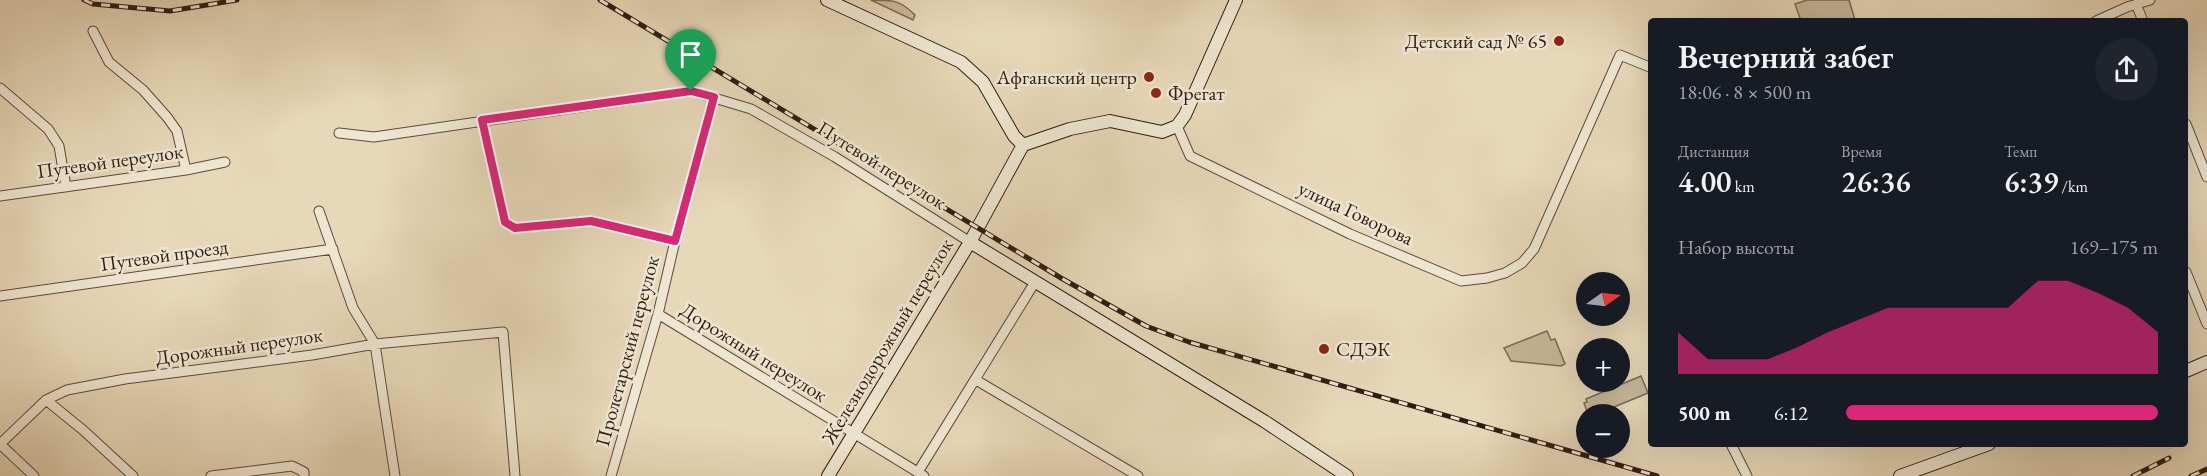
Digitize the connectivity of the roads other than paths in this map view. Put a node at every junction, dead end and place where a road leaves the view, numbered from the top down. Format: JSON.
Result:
{"nodes":[{"id":1,"x":826,"y":0,"type":"edge"},
{"id":2,"x":1236,"y":0,"type":"edge"},
{"id":3,"x":2150,"y":0,"type":"edge"},
{"id":4,"x":2136,"y":4,"type":"junction"},
{"id":5,"x":2103,"y":18,"type":"edge"},
{"id":6,"x":2142,"y":18,"type":"edge"},
{"id":7,"x":93,"y":31,"type":"dead end"},
{"id":8,"x":1648,"y":66,"type":"edge"},
{"id":9,"x":0,"y":88,"type":"edge"},
{"id":10,"x":714,"y":97,"type":"junction"},
{"id":11,"x":482,"y":120,"type":"junction"},
{"id":12,"x":1177,"y":126,"type":"junction"},
{"id":13,"x":2188,"y":129,"type":"edge"},
{"id":14,"x":339,"y":133,"type":"dead end"},
{"id":15,"x":1023,"y":145,"type":"junction"},
{"id":16,"x":225,"y":162,"type":"dead end"},
{"id":17,"x":186,"y":170,"type":"junction"},
{"id":18,"x":2207,"y":177,"type":"edge"},
{"id":19,"x":66,"y":187,"type":"junction"},
{"id":20,"x":0,"y":196,"type":"edge"},
{"id":21,"x":319,"y":211,"type":"dead end"},
{"id":22,"x":675,"y":241,"type":"junction"},
{"id":23,"x":970,"y":242,"type":"junction"},
{"id":24,"x":333,"y":249,"type":"junction"},
{"id":25,"x":2188,"y":277,"type":"edge"},
{"id":26,"x":1035,"y":282,"type":"junction"},
{"id":27,"x":0,"y":296,"type":"edge"},
{"id":28,"x":658,"y":314,"type":"junction"},
{"id":29,"x":2207,"y":324,"type":"edge"},
{"id":30,"x":375,"y":344,"type":"junction"},
{"id":31,"x":2207,"y":362,"type":"edge"},
{"id":32,"x":2188,"y":370,"type":"edge"},
{"id":33,"x":976,"y":380,"type":"junction"},
{"id":34,"x":46,"y":400,"type":"junction"},
{"id":35,"x":854,"y":434,"type":"junction"},
{"id":36,"x":0,"y":444,"type":"edge"},
{"id":37,"x":1732,"y":447,"type":"edge"},
{"id":38,"x":1981,"y":447,"type":"edge"},
{"id":39,"x":921,"y":474,"type":"edge"},
{"id":40,"x":33,"y":476,"type":"edge"},
{"id":41,"x":133,"y":476,"type":"edge"},
{"id":42,"x":211,"y":476,"type":"edge"},
{"id":43,"x":304,"y":476,"type":"edge"},
{"id":44,"x":395,"y":476,"type":"edge"},
{"id":45,"x":515,"y":476,"type":"edge"},
{"id":46,"x":611,"y":476,"type":"edge"},
{"id":47,"x":828,"y":476,"type":"edge"},
{"id":48,"x":1138,"y":476,"type":"edge"},
{"id":49,"x":1347,"y":476,"type":"edge"},
{"id":50,"x":1747,"y":476,"type":"edge"},
{"id":51,"x":1900,"y":476,"type":"edge"}],
"edges":[{"from":1,"to":15,"type":"street"},
{"from":2,"to":12,"type":"street"},
{"from":3,"to":4,"type":"street"},
{"from":4,"to":5,"type":"street"},
{"from":4,"to":6,"type":"street"},
{"from":7,"to":17,"type":"street"},
{"from":8,"to":12,"type":"street","name":"улица Говорова"},
{"from":9,"to":19,"type":"street"},
{"from":10,"to":11,"type":"street","name":"Путевой переулок"},
{"from":10,"to":22,"type":"street","name":"Пролетарский переулок"},
{"from":10,"to":23,"type":"street","name":"Путевой переулок"},
{"from":11,"to":14,"type":"street","name":"Путевой переулок"},
{"from":11,"to":22,"type":"street"},
{"from":12,"to":15,"type":"street"},
{"from":13,"to":18,"type":"street"},
{"from":15,"to":23,"type":"street","name":"Железнодорожный переулок"},
{"from":16,"to":17,"type":"street","name":"Путевой переулок"},
{"from":17,"to":19,"type":"street","name":"Путевой переулок"},
{"from":19,"to":20,"type":"street","name":"Путевой переулок"},
{"from":21,"to":24,"type":"street"},
{"from":22,"to":28,"type":"street","name":"Пролетарский переулок"},
{"from":23,"to":26,"type":"street","name":"Путевой переулок"},
{"from":23,"to":35,"type":"street","name":"Железнодорожный переулок"},
{"from":24,"to":27,"type":"street","name":"Путевой проезд"},
{"from":24,"to":30,"type":"street"},
{"from":25,"to":29,"type":"street"},
{"from":26,"to":33,"type":"street"},
{"from":26,"to":49,"type":"street","name":"Путевой переулок"},
{"from":28,"to":35,"type":"street","name":"Дорожный переулок"},
{"from":28,"to":46,"type":"street","name":"Пролетарский переулок"},
{"from":30,"to":34,"type":"street","name":"Дорожный переулок"},
{"from":30,"to":44,"type":"street"},
{"from":30,"to":45,"type":"street","name":"Дорожный переулок"},
{"from":31,"to":32,"type":"street"},
{"from":33,"to":39,"type":"street"},
{"from":33,"to":48,"type":"street"},
{"from":34,"to":36,"type":"street","name":"Дорожный переулок"},
{"from":34,"to":41,"type":"street"},
{"from":35,"to":39,"type":"street","name":"Дорожный переулок"},
{"from":35,"to":47,"type":"street","name":"Железнодорожный переулок"},
{"from":36,"to":40,"type":"street"},
{"from":37,"to":50,"type":"street"},
{"from":38,"to":51,"type":"street"},
{"from":42,"to":43,"type":"street"}]}
